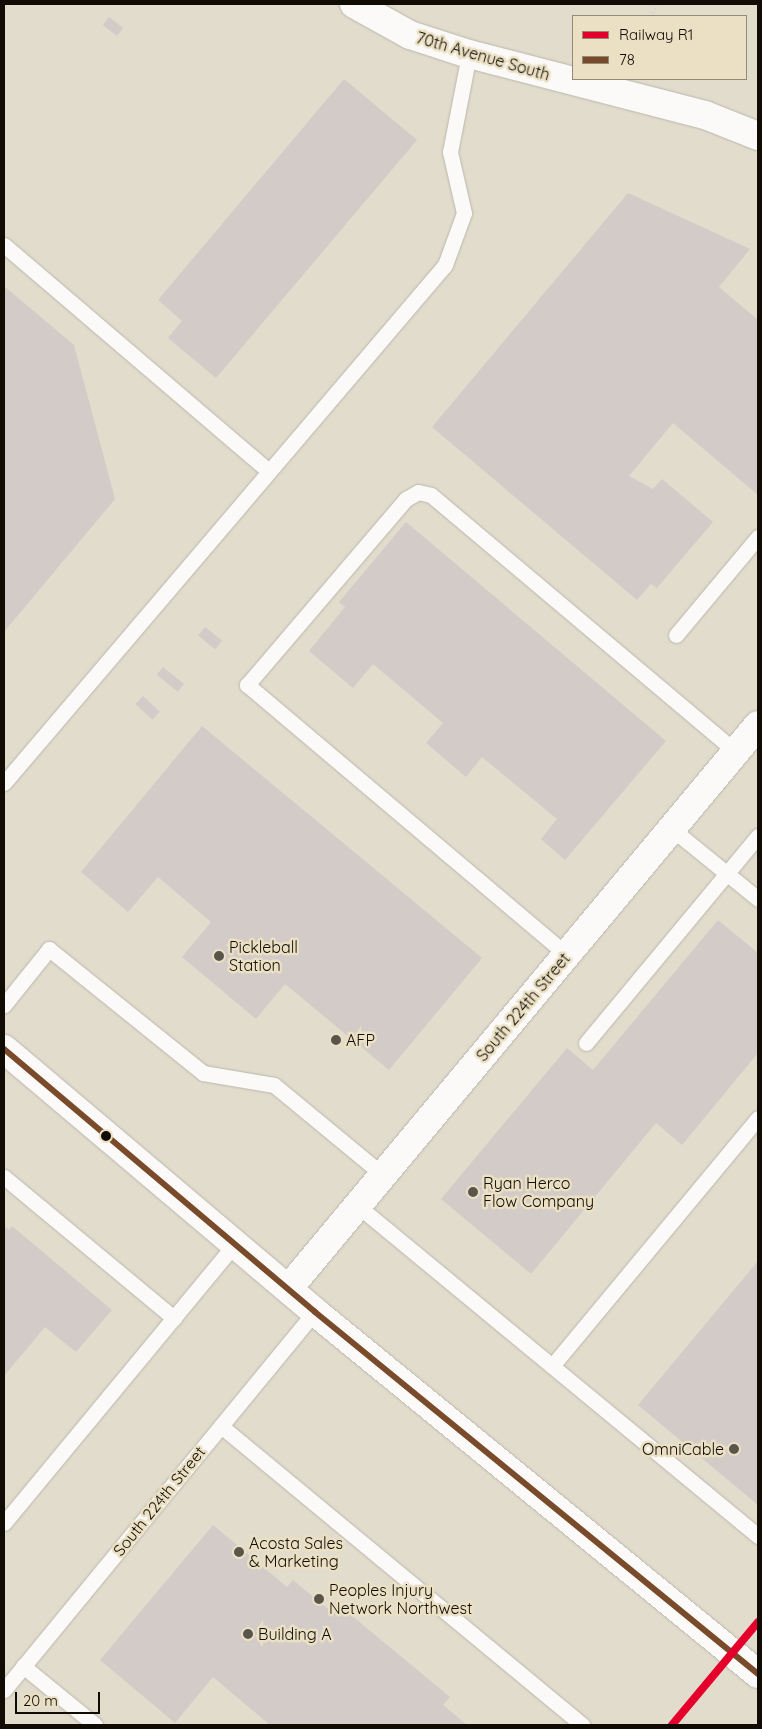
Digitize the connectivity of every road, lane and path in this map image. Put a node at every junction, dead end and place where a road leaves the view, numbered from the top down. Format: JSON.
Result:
{"nodes":[{"id":1,"x":354,"y":4,"type":"edge"},
{"id":2,"x":658,"y":4,"type":"edge"},
{"id":3,"x":649,"y":15,"type":"edge"},
{"id":4,"x":469,"y":54,"type":"junction"},
{"id":5,"x":758,"y":136,"type":"edge"},
{"id":6,"x":4,"y":245,"type":"edge"},
{"id":7,"x":270,"y":471,"type":"junction"},
{"id":8,"x":758,"y":537,"type":"edge"},
{"id":9,"x":676,"y":635,"type":"dead end"},
{"id":10,"x":758,"y":724,"type":"edge"},
{"id":11,"x":736,"y":752,"type":"junction"},
{"id":12,"x":4,"y":783,"type":"edge"},
{"id":13,"x":672,"y":829,"type":"junction"},
{"id":14,"x":758,"y":836,"type":"edge"},
{"id":15,"x":727,"y":874,"type":"junction"},
{"id":16,"x":758,"y":900,"type":"edge"},
{"id":17,"x":566,"y":955,"type":"junction"},
{"id":18,"x":4,"y":1005,"type":"edge"},
{"id":19,"x":586,"y":1043,"type":"dead end"},
{"id":20,"x":4,"y":1049,"type":"edge"},
{"id":21,"x":758,"y":1118,"type":"edge"},
{"id":22,"x":383,"y":1175,"type":"junction"},
{"id":23,"x":4,"y":1177,"type":"edge"},
{"id":24,"x":358,"y":1206,"type":"junction"},
{"id":25,"x":235,"y":1244,"type":"junction"},
{"id":26,"x":288,"y":1289,"type":"junction"},
{"id":27,"x":315,"y":1312,"type":"junction"},
{"id":28,"x":174,"y":1318,"type":"junction"},
{"id":29,"x":552,"y":1366,"type":"junction"},
{"id":30,"x":221,"y":1426,"type":"junction"},
{"id":31,"x":4,"y":1523,"type":"edge"},
{"id":32,"x":758,"y":1536,"type":"edge"},
{"id":33,"x":24,"y":1666,"type":"junction"},
{"id":34,"x":758,"y":1674,"type":"edge"},
{"id":35,"x":4,"y":1690,"type":"edge"},
{"id":36,"x":95,"y":1725,"type":"edge"},
{"id":37,"x":582,"y":1725,"type":"edge"}],
"edges":[{"from":1,"to":4,"type":"street","name":"70th Avenue South"},
{"from":2,"to":3,"type":"path"},
{"from":4,"to":5,"type":"street","name":"70th Avenue South"},
{"from":4,"to":7,"type":"lane"},
{"from":6,"to":7,"type":"lane"},
{"from":7,"to":12,"type":"lane"},
{"from":8,"to":9,"type":"lane"},
{"from":10,"to":11,"type":"street","name":"South 224th Street"},
{"from":11,"to":13,"type":"street","name":"South 224th Street"},
{"from":11,"to":17,"type":"lane"},
{"from":13,"to":15,"type":"lane"},
{"from":13,"to":17,"type":"street","name":"South 224th Street"},
{"from":14,"to":15,"type":"lane"},
{"from":15,"to":16,"type":"lane"},
{"from":15,"to":19,"type":"lane"},
{"from":17,"to":22,"type":"street","name":"South 224th Street"},
{"from":18,"to":22,"type":"lane"},
{"from":20,"to":25,"type":"street"},
{"from":21,"to":29,"type":"lane"},
{"from":22,"to":24,"type":"street","name":"South 224th Street"},
{"from":23,"to":28,"type":"lane"},
{"from":24,"to":26,"type":"street","name":"South 224th Street"},
{"from":24,"to":29,"type":"lane"},
{"from":25,"to":26,"type":"street"},
{"from":25,"to":28,"type":"lane"},
{"from":26,"to":27,"type":"street"},
{"from":27,"to":30,"type":"lane","name":"South 224th Street"},
{"from":27,"to":34,"type":"street"},
{"from":28,"to":31,"type":"lane"},
{"from":29,"to":32,"type":"lane"},
{"from":30,"to":33,"type":"lane","name":"South 224th Street"},
{"from":30,"to":37,"type":"lane"},
{"from":33,"to":35,"type":"lane","name":"South 224th Street"},
{"from":33,"to":36,"type":"lane"}]}
